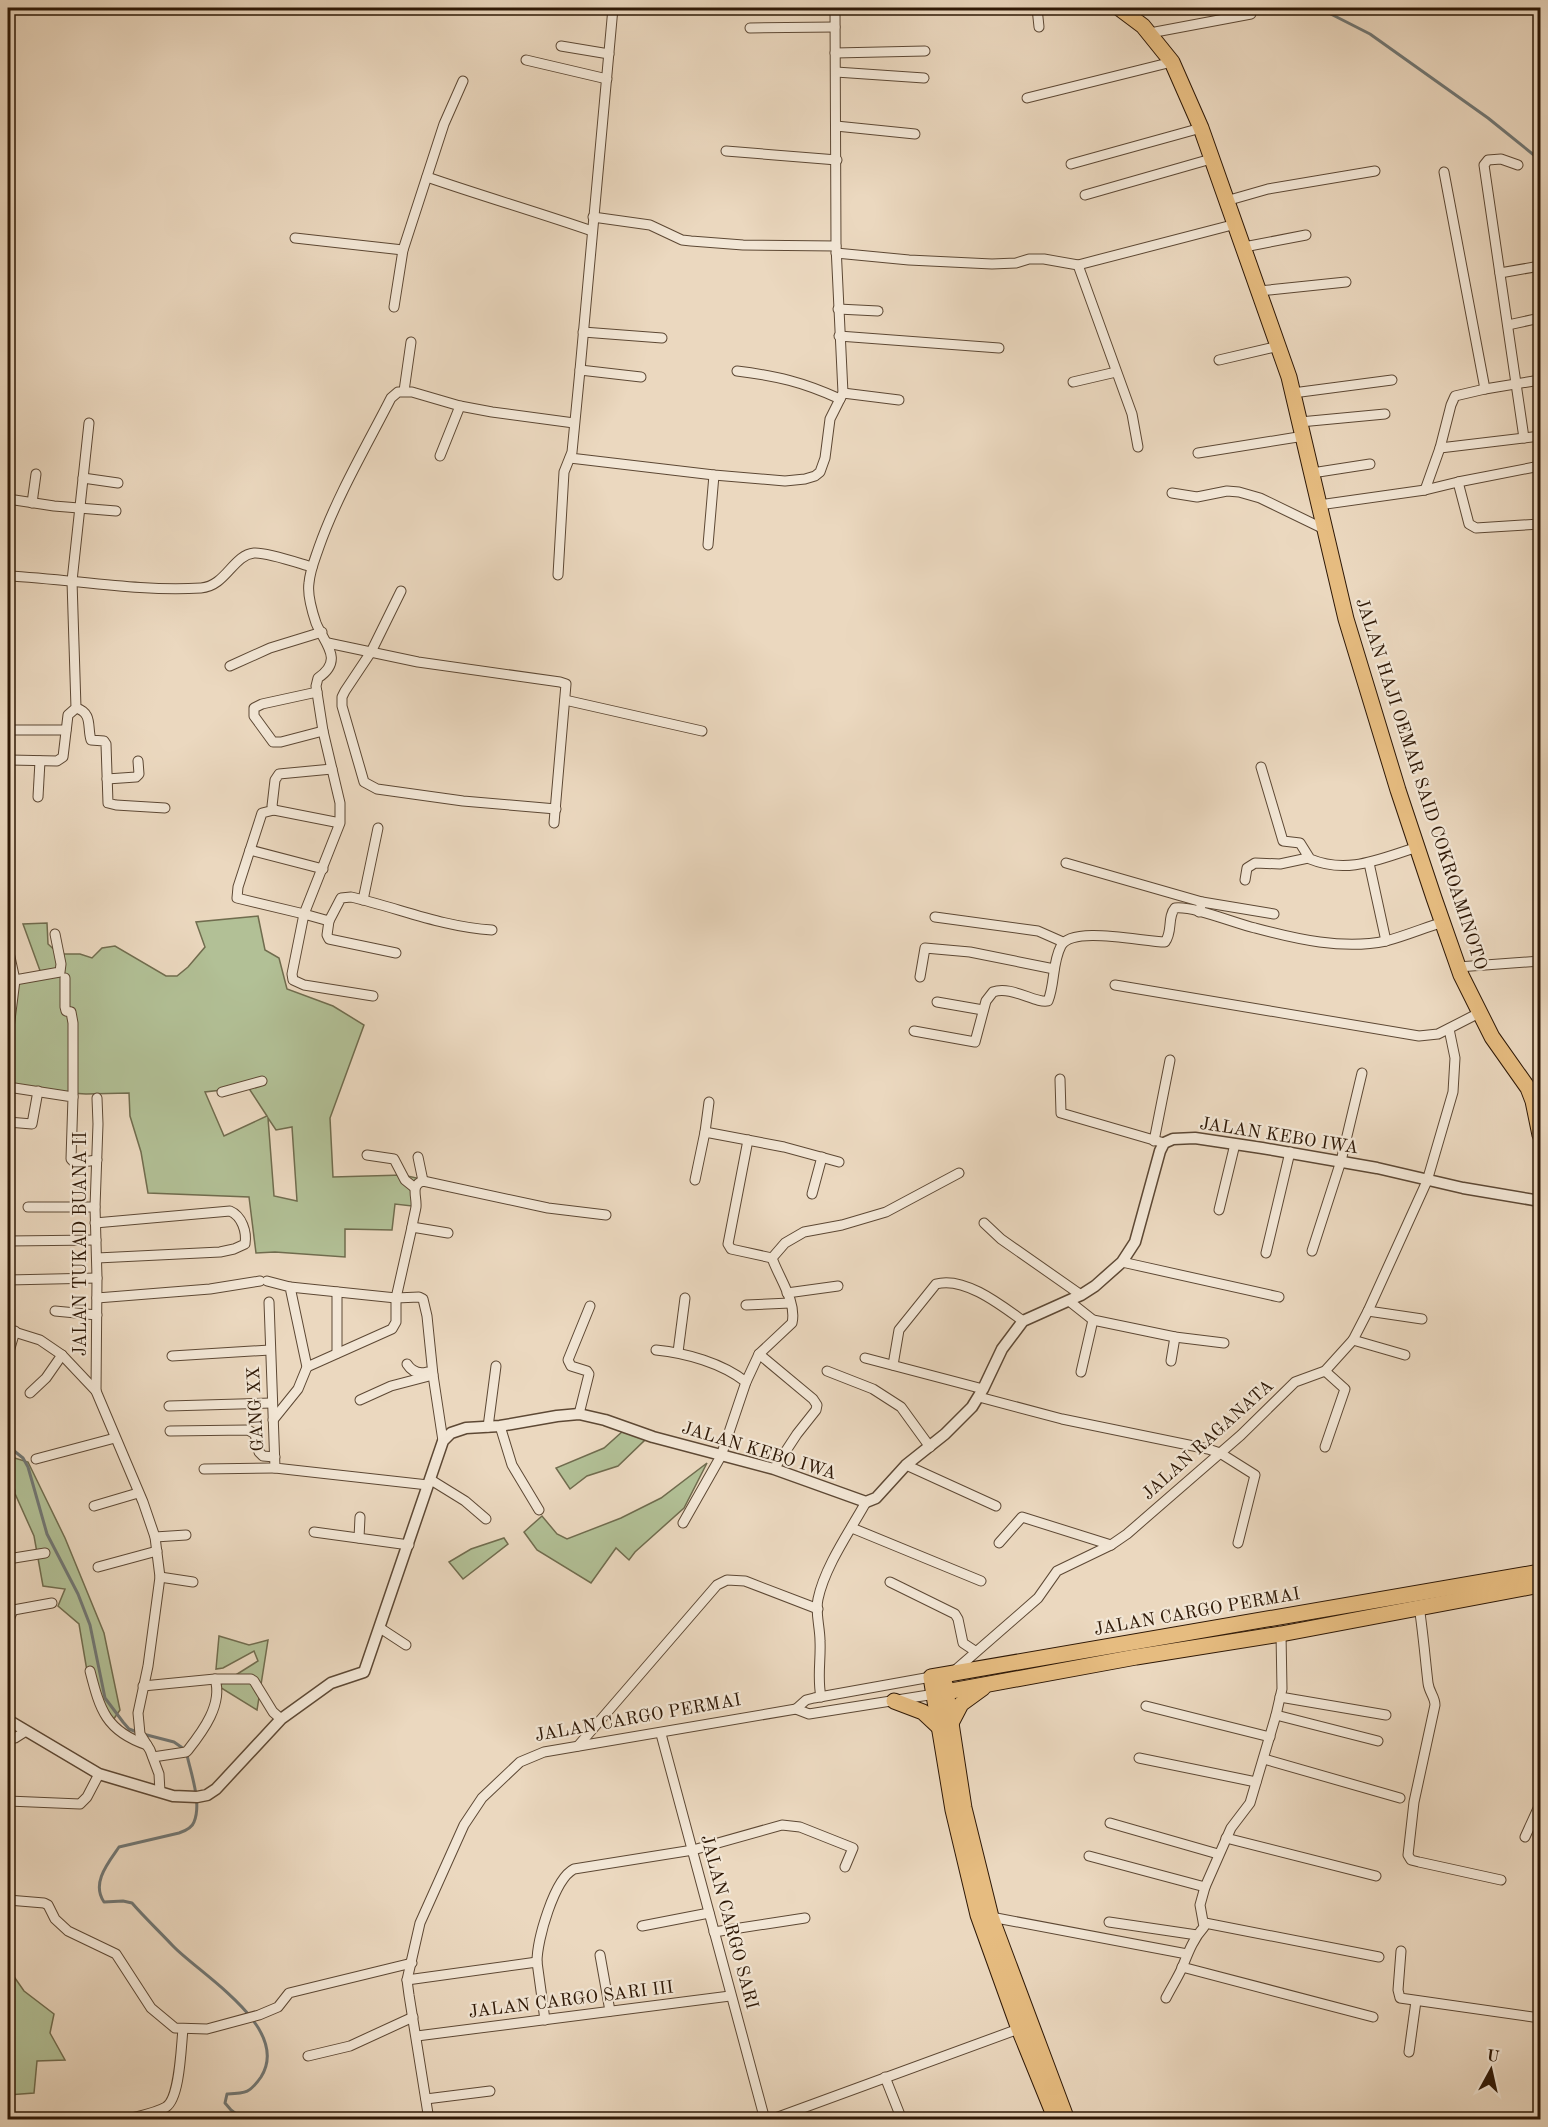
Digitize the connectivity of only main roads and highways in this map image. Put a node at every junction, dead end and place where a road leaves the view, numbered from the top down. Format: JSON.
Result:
{"nodes":[{"id":1,"x":1119,"y":8,"type":"edge"},
{"id":2,"x":1534,"y":1087,"type":"edge"},
{"id":3,"x":1540,"y":1135,"type":"edge"},
{"id":4,"x":1540,"y":1572,"type":"edge"},
{"id":5,"x":1540,"y":1585,"type":"edge"},
{"id":6,"x":993,"y":1682,"type":"junction"},
{"id":7,"x":940,"y":1693,"type":"junction"},
{"id":8,"x":894,"y":1701,"type":"road end"},
{"id":9,"x":944,"y":1726,"type":"junction"},
{"id":10,"x":1024,"y":2027,"type":"junction"},
{"id":11,"x":1056,"y":2120,"type":"edge"},
{"id":12,"x":1067,"y":2120,"type":"edge"}],
"edges":[{"from":1,"to":2,"type":"highway","name":"JALAN HAJI OEMAR SAID COKROAMINOTO"},
{"from":2,"to":3,"type":"highway","name":"JALAN HAJI OEMAR SAID COKROAMINOTO"},
{"from":4,"to":7,"type":"highway","name":"JALAN CARGO PERMAI"},
{"from":5,"to":6,"type":"highway","name":"JALAN CARGO PERMAI"},
{"from":6,"to":7,"type":"highway","name":"JALAN CARGO PERMAI"},
{"from":6,"to":9,"type":"highway"},
{"from":7,"to":9,"type":"highway"},
{"from":8,"to":9,"type":"highway"},
{"from":9,"to":10,"type":"highway"},
{"from":9,"to":10,"type":"highway"},
{"from":10,"to":11,"type":"highway"},
{"from":10,"to":12,"type":"highway"}]}
